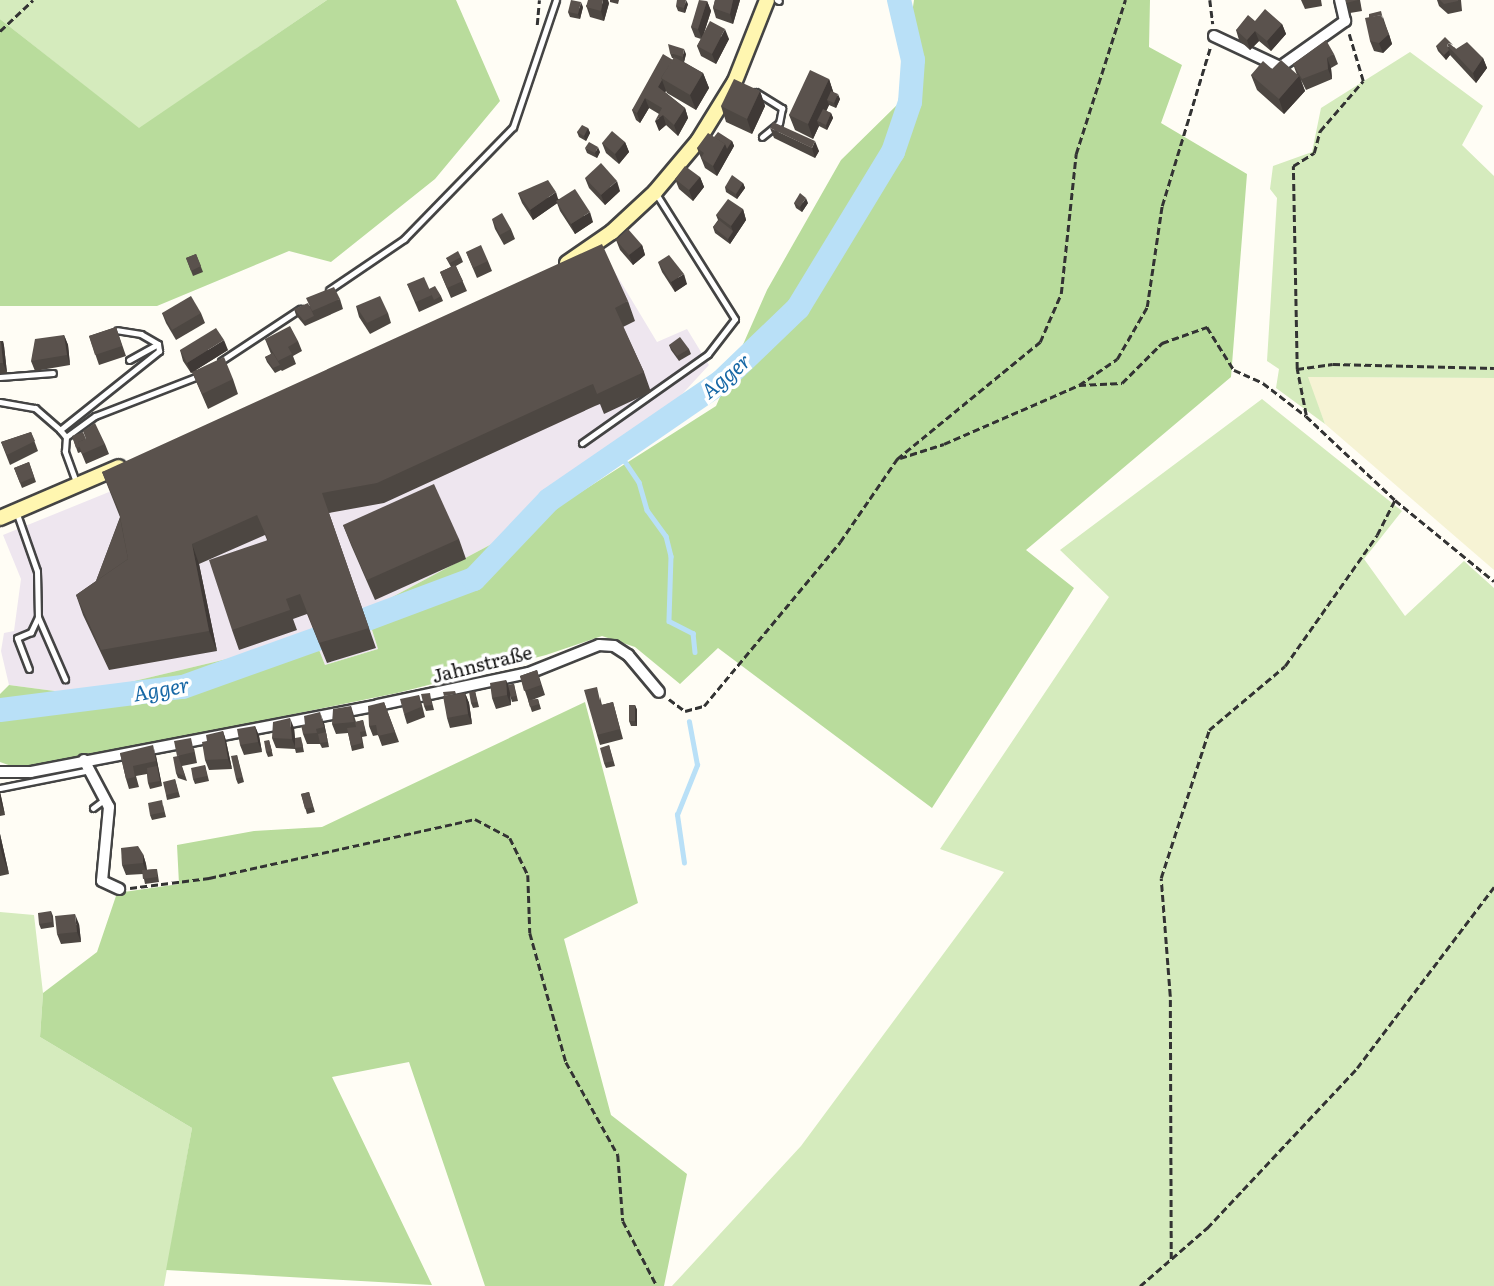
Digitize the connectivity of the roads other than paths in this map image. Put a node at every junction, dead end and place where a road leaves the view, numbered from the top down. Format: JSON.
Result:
{"nodes":[{"id":1,"x":556,"y":0,"type":"edge"},
{"id":2,"x":767,"y":0,"type":"edge"},
{"id":3,"x":1340,"y":0,"type":"edge"},
{"id":4,"x":1214,"y":36,"type":"road end"},
{"id":5,"x":735,"y":81,"type":"junction"},
{"id":6,"x":762,"y":137,"type":"dead end"},
{"id":7,"x":655,"y":192,"type":"junction"},
{"id":8,"x":554,"y":271,"type":"edge"},
{"id":9,"x":324,"y":293,"type":"edge"},
{"id":10,"x":313,"y":301,"type":"edge"},
{"id":11,"x":117,"y":330,"type":"edge"},
{"id":12,"x":158,"y":344,"type":"junction"},
{"id":13,"x":129,"y":360,"type":"dead end"},
{"id":14,"x":53,"y":373,"type":"dead end"},
{"id":15,"x":0,"y":377,"type":"edge"},
{"id":16,"x":0,"y":402,"type":"edge"},
{"id":17,"x":61,"y":430,"type":"junction"},
{"id":18,"x":66,"y":437,"type":"junction"},
{"id":19,"x":582,"y":443,"type":"dead end"},
{"id":20,"x":137,"y":459,"type":"edge"},
{"id":21,"x":77,"y":485,"type":"junction"},
{"id":22,"x":16,"y":511,"type":"junction"},
{"id":23,"x":0,"y":518,"type":"edge"},
{"id":24,"x":38,"y":617,"type":"junction"},
{"id":25,"x":29,"y":669,"type":"dead end"},
{"id":26,"x":65,"y":679,"type":"dead end"},
{"id":27,"x":659,"y":692,"type":"road end"},
{"id":28,"x":87,"y":765,"type":"junction"},
{"id":29,"x":0,"y":772,"type":"edge"},
{"id":30,"x":0,"y":788,"type":"edge"},
{"id":31,"x":107,"y":798,"type":"junction"},
{"id":32,"x":93,"y":808,"type":"dead end"},
{"id":33,"x":119,"y":889,"type":"road end"}],
"edges":[{"from":1,"to":9,"type":"lane"},
{"from":2,"to":5,"type":"main road"},
{"from":3,"to":4,"type":"street"},
{"from":5,"to":6,"type":"lane"},
{"from":5,"to":7,"type":"main road"},
{"from":7,"to":8,"type":"main road"},
{"from":7,"to":19,"type":"lane"},
{"from":10,"to":18,"type":"lane"},
{"from":11,"to":12,"type":"lane"},
{"from":12,"to":13,"type":"lane"},
{"from":12,"to":17,"type":"lane"},
{"from":14,"to":15,"type":"lane"},
{"from":16,"to":17,"type":"lane"},
{"from":17,"to":18,"type":"lane"},
{"from":18,"to":21,"type":"lane"},
{"from":20,"to":21,"type":"main road"},
{"from":21,"to":22,"type":"main road"},
{"from":22,"to":23,"type":"main road"},
{"from":22,"to":24,"type":"lane"},
{"from":24,"to":25,"type":"lane"},
{"from":24,"to":26,"type":"lane"},
{"from":27,"to":28,"type":"street","name":"Jahnstraße"},
{"from":28,"to":29,"type":"street","name":"Jahnstraße"},
{"from":28,"to":30,"type":"lane"},
{"from":28,"to":31,"type":"street"},
{"from":31,"to":32,"type":"lane"},
{"from":31,"to":33,"type":"street"}]}
